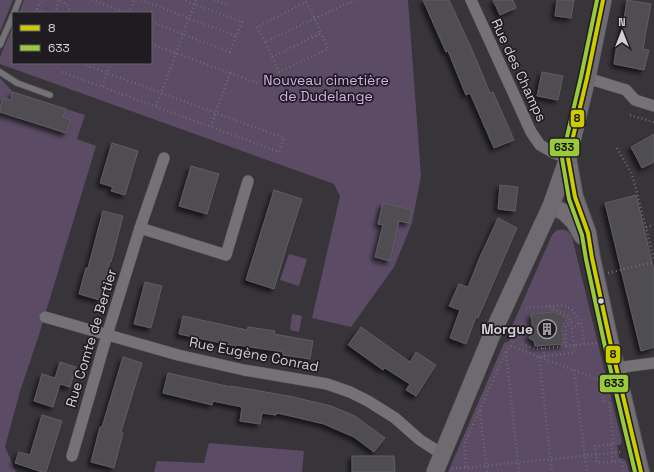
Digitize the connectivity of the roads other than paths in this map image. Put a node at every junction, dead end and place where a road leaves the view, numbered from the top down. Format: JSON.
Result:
{"nodes":[{"id":1,"x":19,"y":0,"type":"edge"},
{"id":2,"x":471,"y":0,"type":"edge"},
{"id":3,"x":603,"y":0,"type":"edge"},
{"id":4,"x":14,"y":12,"type":"edge"},
{"id":5,"x":12,"y":16,"type":"edge"},
{"id":6,"x":0,"y":45,"type":"edge"},
{"id":7,"x":0,"y":72,"type":"edge"},
{"id":8,"x":587,"y":78,"type":"junction"},
{"id":9,"x":50,"y":95,"type":"dead end"},
{"id":10,"x":654,"y":106,"type":"edge"},
{"id":11,"x":164,"y":158,"type":"dead end"},
{"id":12,"x":568,"y":158,"type":"junction"},
{"id":13,"x":248,"y":181,"type":"dead end"},
{"id":14,"x":551,"y":206,"type":"junction"},
{"id":15,"x":140,"y":228,"type":"junction"},
{"id":16,"x":592,"y":258,"type":"junction"},
{"id":17,"x":45,"y":317,"type":"dead end"},
{"id":18,"x":107,"y":335,"type":"junction"},
{"id":19,"x":654,"y":362,"type":"edge"},
{"id":20,"x":616,"y":368,"type":"junction"},
{"id":21,"x":442,"y":454,"type":"junction"},
{"id":22,"x":72,"y":456,"type":"dead end"},
{"id":23,"x":435,"y":471,"type":"edge"},
{"id":24,"x":641,"y":472,"type":"edge"}],
"edges":[{"from":1,"to":4,"type":"lane"},
{"from":2,"to":12,"type":"street","name":"Rue des Champs"},
{"from":3,"to":8,"type":"main road"},
{"from":5,"to":6,"type":"lane"},
{"from":7,"to":9,"type":"lane"},
{"from":8,"to":10,"type":"street"},
{"from":8,"to":12,"type":"main road"},
{"from":11,"to":15,"type":"street","name":"Rue Comte de Bertier"},
{"from":12,"to":14,"type":"main road"},
{"from":12,"to":16,"type":"main road"},
{"from":13,"to":15,"type":"street"},
{"from":14,"to":16,"type":"main road"},
{"from":14,"to":21,"type":"main road"},
{"from":15,"to":18,"type":"street","name":"Rue Comte de Bertier"},
{"from":16,"to":20,"type":"main road"},
{"from":17,"to":18,"type":"street","name":"Rue Eugène Conrad"},
{"from":18,"to":21,"type":"street","name":"Rue Eugène Conrad"},
{"from":18,"to":22,"type":"street","name":"Rue Comte de Bertier"},
{"from":19,"to":20,"type":"street"},
{"from":20,"to":24,"type":"main road"},
{"from":21,"to":23,"type":"main road"}]}
